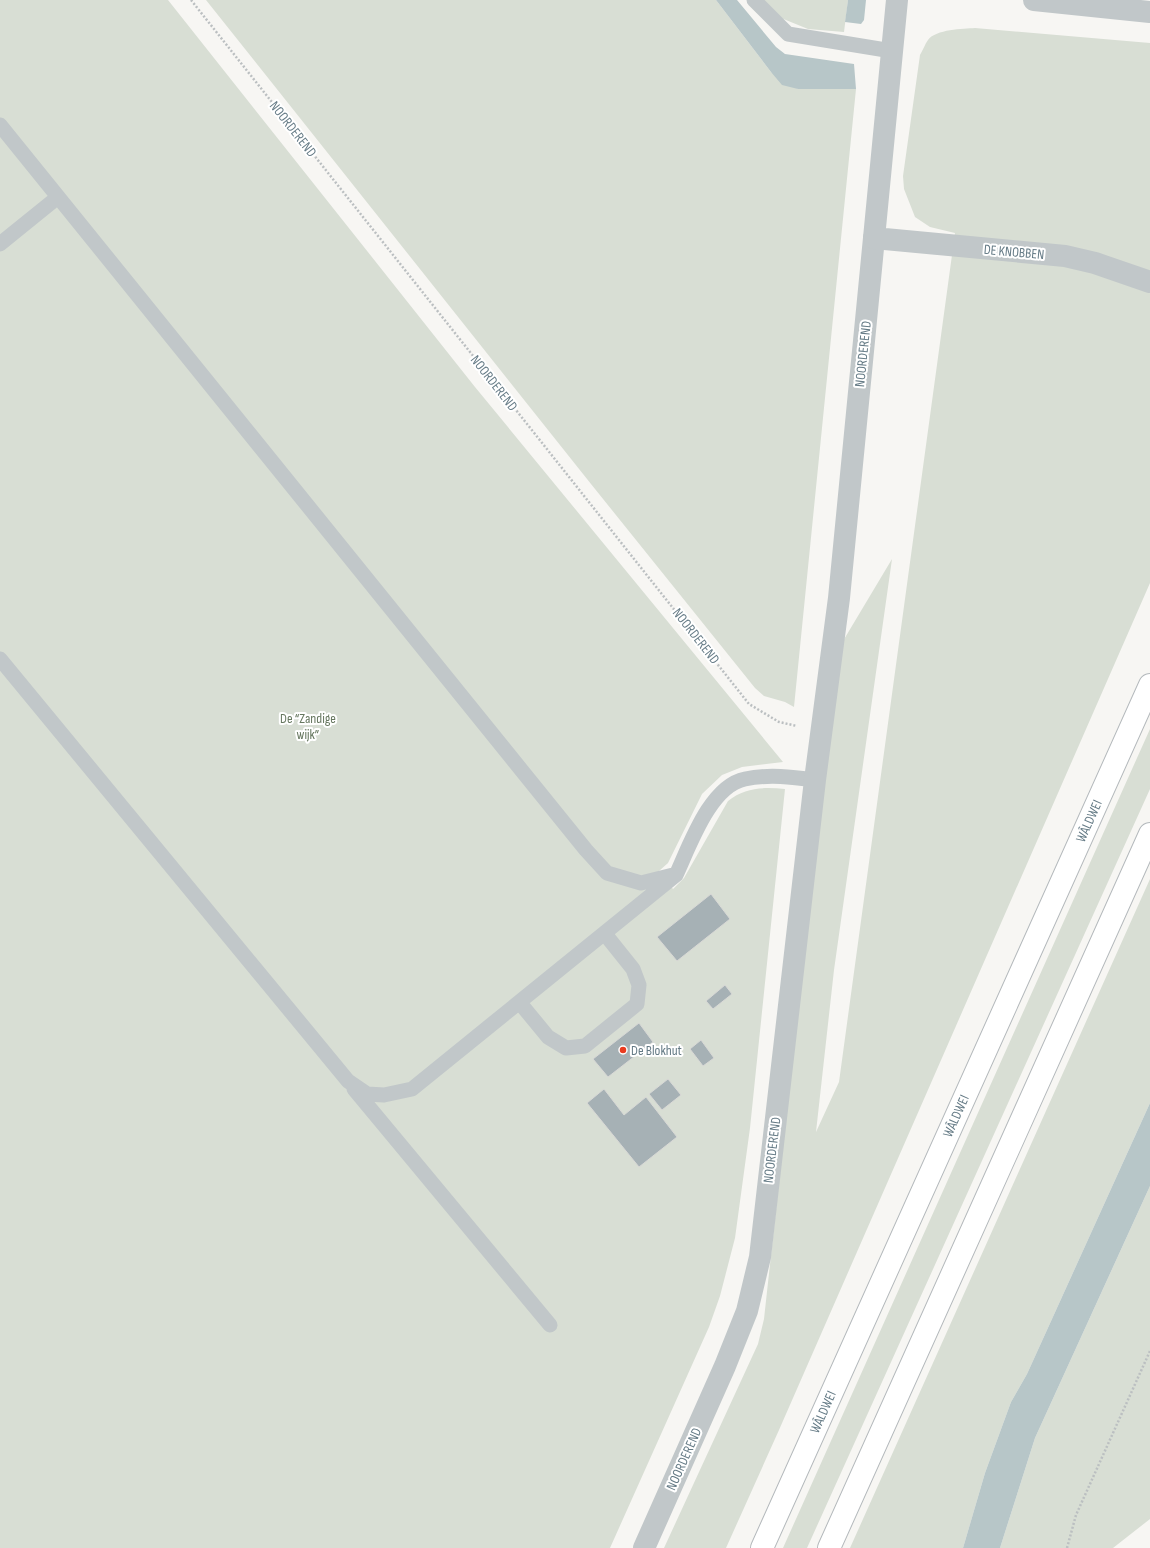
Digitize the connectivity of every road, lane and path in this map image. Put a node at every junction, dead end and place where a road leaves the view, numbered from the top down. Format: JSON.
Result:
{"nodes":[{"id":1,"x":191,"y":0,"type":"edge"},
{"id":2,"x":754,"y":0,"type":"edge"},
{"id":3,"x":897,"y":0,"type":"edge"},
{"id":4,"x":1034,"y":0,"type":"edge"},
{"id":5,"x":1086,"y":3,"type":"edge"},
{"id":6,"x":1150,"y":12,"type":"edge"},
{"id":7,"x":892,"y":51,"type":"junction"},
{"id":8,"x":0,"y":126,"type":"edge"},
{"id":9,"x":58,"y":197,"type":"junction"},
{"id":10,"x":874,"y":238,"type":"junction"},
{"id":11,"x":0,"y":244,"type":"edge"},
{"id":12,"x":1150,"y":282,"type":"edge"},
{"id":13,"x":0,"y":659,"type":"edge"},
{"id":14,"x":1150,"y":685,"type":"edge"},
{"id":15,"x":821,"y":731,"type":"junction"},
{"id":16,"x":815,"y":780,"type":"junction"},
{"id":17,"x":1150,"y":834,"type":"edge"},
{"id":18,"x":676,"y":875,"type":"junction"},
{"id":19,"x":605,"y":934,"type":"junction"},
{"id":20,"x":520,"y":1002,"type":"junction"},
{"id":21,"x":348,"y":1082,"type":"junction"},
{"id":22,"x":550,"y":1325,"type":"dead end"},
{"id":23,"x":1150,"y":1351,"type":"edge"},
{"id":24,"x":644,"y":1548,"type":"edge"},
{"id":25,"x":762,"y":1548,"type":"edge"},
{"id":26,"x":829,"y":1548,"type":"edge"},
{"id":27,"x":1067,"y":1548,"type":"edge"}],
"edges":[{"from":1,"to":15,"type":"path","name":"NOORDEREND"},
{"from":2,"to":7,"type":"lane"},
{"from":3,"to":7,"type":"street","name":"NOORDEREND"},
{"from":4,"to":5,"type":"street"},
{"from":5,"to":6,"type":"street"},
{"from":7,"to":10,"type":"street","name":"NOORDEREND"},
{"from":8,"to":9,"type":"lane"},
{"from":9,"to":11,"type":"lane"},
{"from":9,"to":18,"type":"lane"},
{"from":10,"to":12,"type":"street","name":"DE KNOBBEN"},
{"from":10,"to":15,"type":"street","name":"NOORDEREND"},
{"from":13,"to":21,"type":"lane"},
{"from":14,"to":25,"type":"highway","name":"WÂLDWEI"},
{"from":15,"to":16,"type":"street","name":"NOORDEREND"},
{"from":16,"to":18,"type":"lane"},
{"from":16,"to":24,"type":"street","name":"NOORDEREND"},
{"from":17,"to":26,"type":"highway"},
{"from":18,"to":19,"type":"lane"},
{"from":19,"to":20,"type":"lane"},
{"from":19,"to":20,"type":"lane"},
{"from":20,"to":21,"type":"lane"},
{"from":21,"to":22,"type":"lane"},
{"from":23,"to":27,"type":"path"}]}
